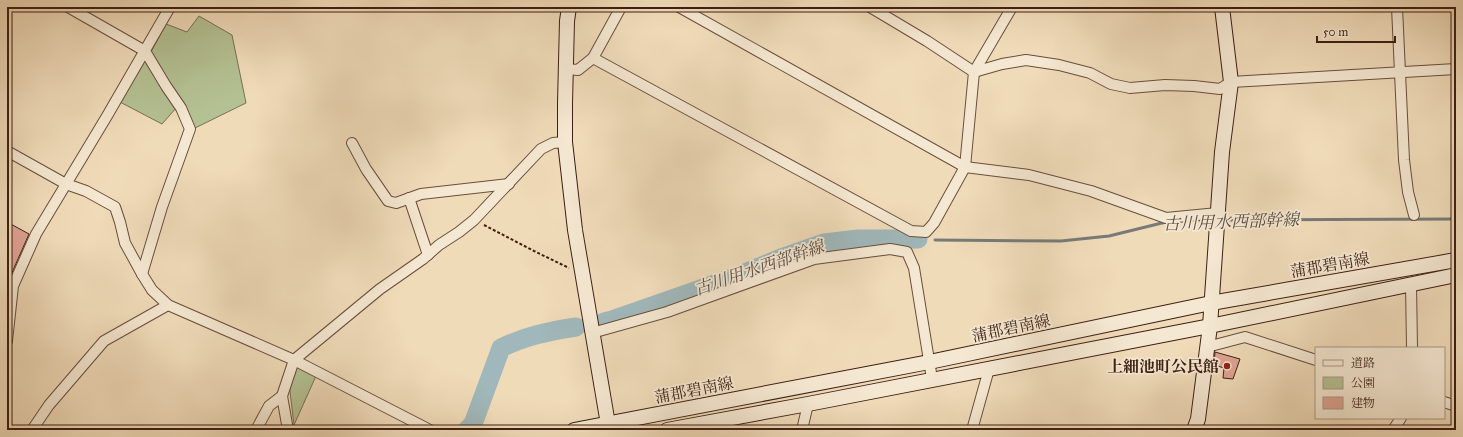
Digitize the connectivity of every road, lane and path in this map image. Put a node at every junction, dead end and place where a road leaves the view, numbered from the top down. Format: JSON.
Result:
{"nodes":[{"id":1,"x":68,"y":7,"type":"edge"},
{"id":2,"x":170,"y":7,"type":"edge"},
{"id":3,"x":569,"y":7,"type":"edge"},
{"id":4,"x":621,"y":7,"type":"edge"},
{"id":5,"x":679,"y":7,"type":"edge"},
{"id":6,"x":870,"y":7,"type":"edge"},
{"id":7,"x":1012,"y":7,"type":"edge"},
{"id":8,"x":1222,"y":7,"type":"edge"},
{"id":9,"x":1397,"y":7,"type":"edge"},
{"id":10,"x":145,"y":51,"type":"junction"},
{"id":11,"x":593,"y":58,"type":"junction"},
{"id":12,"x":566,"y":69,"type":"junction"},
{"id":13,"x":1456,"y":69,"type":"edge"},
{"id":14,"x":974,"y":72,"type":"junction"},
{"id":15,"x":1400,"y":72,"type":"junction"},
{"id":16,"x":1231,"y":82,"type":"junction"},
{"id":17,"x":565,"y":142,"type":"junction"},
{"id":18,"x":352,"y":143,"type":"dead end"},
{"id":19,"x":7,"y":151,"type":"edge"},
{"id":20,"x":965,"y":167,"type":"junction"},
{"id":21,"x":66,"y":184,"type":"junction"},
{"id":22,"x":509,"y":184,"type":"junction"},
{"id":23,"x":409,"y":198,"type":"junction"},
{"id":24,"x":1218,"y":214,"type":"junction"},
{"id":25,"x":1414,"y":215,"type":"dead end"},
{"id":26,"x":474,"y":220,"type":"junction"},
{"id":27,"x":428,"y":255,"type":"junction"},
{"id":28,"x":1456,"y":260,"type":"edge"},
{"id":29,"x":142,"y":274,"type":"junction"},
{"id":30,"x":582,"y":274,"type":"junction"},
{"id":31,"x":1456,"y":275,"type":"edge"},
{"id":32,"x":1411,"y":284,"type":"junction"},
{"id":33,"x":9,"y":295,"type":"edge"},
{"id":34,"x":1211,"y":303,"type":"junction"},
{"id":35,"x":168,"y":305,"type":"junction"},
{"id":36,"x":1210,"y":326,"type":"junction"},
{"id":37,"x":592,"y":333,"type":"junction"},
{"id":38,"x":7,"y":341,"type":"edge"},
{"id":39,"x":1207,"y":347,"type":"junction"},
{"id":40,"x":1412,"y":347,"type":"edge"},
{"id":41,"x":294,"y":360,"type":"junction"},
{"id":42,"x":1315,"y":360,"type":"edge"},
{"id":43,"x":930,"y":362,"type":"junction"},
{"id":44,"x":989,"y":369,"type":"junction"},
{"id":45,"x":932,"y":379,"type":"junction"},
{"id":46,"x":282,"y":396,"type":"junction"},
{"id":47,"x":1445,"y":402,"type":"edge"},
{"id":48,"x":808,"y":404,"type":"junction"},
{"id":49,"x":1456,"y":406,"type":"edge"},
{"id":50,"x":1400,"y":419,"type":"edge"},
{"id":51,"x":608,"y":427,"type":"edge"},
{"id":52,"x":32,"y":430,"type":"edge"},
{"id":53,"x":256,"y":430,"type":"edge"},
{"id":54,"x":288,"y":430,"type":"edge"},
{"id":55,"x":430,"y":430,"type":"edge"},
{"id":56,"x":574,"y":430,"type":"edge"},
{"id":57,"x":667,"y":430,"type":"edge"},
{"id":58,"x":802,"y":430,"type":"edge"},
{"id":59,"x":972,"y":430,"type":"edge"},
{"id":60,"x":1194,"y":430,"type":"edge"},
{"id":61,"x":1393,"y":430,"type":"edge"}],
"edges":[{"from":1,"to":10,"type":"street"},
{"from":2,"to":10,"type":"street"},
{"from":3,"to":12,"type":"main road"},
{"from":4,"to":11,"type":"street"},
{"from":5,"to":20,"type":"street"},
{"from":6,"to":14,"type":"street"},
{"from":7,"to":14,"type":"street"},
{"from":8,"to":16,"type":"main road"},
{"from":9,"to":15,"type":"street"},
{"from":10,"to":21,"type":"street"},
{"from":10,"to":29,"type":"street"},
{"from":11,"to":12,"type":"street"},
{"from":11,"to":20,"type":"street"},
{"from":12,"to":17,"type":"main road"},
{"from":13,"to":15,"type":"street"},
{"from":14,"to":16,"type":"street"},
{"from":14,"to":20,"type":"street"},
{"from":15,"to":16,"type":"street"},
{"from":15,"to":25,"type":"street"},
{"from":16,"to":24,"type":"main road"},
{"from":17,"to":22,"type":"street"},
{"from":17,"to":30,"type":"main road"},
{"from":18,"to":23,"type":"street"},
{"from":19,"to":21,"type":"street"},
{"from":20,"to":24,"type":"street"},
{"from":21,"to":29,"type":"street"},
{"from":21,"to":33,"type":"street"},
{"from":22,"to":23,"type":"street"},
{"from":22,"to":26,"type":"street"},
{"from":23,"to":27,"type":"street"},
{"from":24,"to":34,"type":"main road"},
{"from":26,"to":27,"type":"street"},
{"from":26,"to":30,"type":"path"},
{"from":27,"to":41,"type":"street"},
{"from":28,"to":34,"type":"main road","name":"蒲郡碧南線"},
{"from":29,"to":35,"type":"street"},
{"from":30,"to":37,"type":"main road"},
{"from":31,"to":32,"type":"main road"},
{"from":32,"to":36,"type":"main road"},
{"from":32,"to":40,"type":"street"},
{"from":33,"to":38,"type":"street"},
{"from":34,"to":36,"type":"main road"},
{"from":34,"to":43,"type":"main road","name":"蒲郡碧南線"},
{"from":35,"to":41,"type":"street"},
{"from":35,"to":52,"type":"street"},
{"from":36,"to":39,"type":"main road"},
{"from":36,"to":44,"type":"main road"},
{"from":37,"to":43,"type":"street"},
{"from":37,"to":51,"type":"main road"},
{"from":39,"to":42,"type":"street"},
{"from":39,"to":60,"type":"main road"},
{"from":41,"to":46,"type":"street"},
{"from":41,"to":55,"type":"street"},
{"from":43,"to":45,"type":"street"},
{"from":43,"to":51,"type":"main road","name":"蒲郡碧南線"},
{"from":44,"to":45,"type":"main road"},
{"from":44,"to":59,"type":"street"},
{"from":45,"to":48,"type":"main road"},
{"from":46,"to":53,"type":"street"},
{"from":46,"to":54,"type":"street"},
{"from":47,"to":49,"type":"street"},
{"from":48,"to":57,"type":"main road"},
{"from":48,"to":58,"type":"street"},
{"from":50,"to":61,"type":"street"},
{"from":51,"to":56,"type":"main road","name":"蒲郡碧南線"}]}
